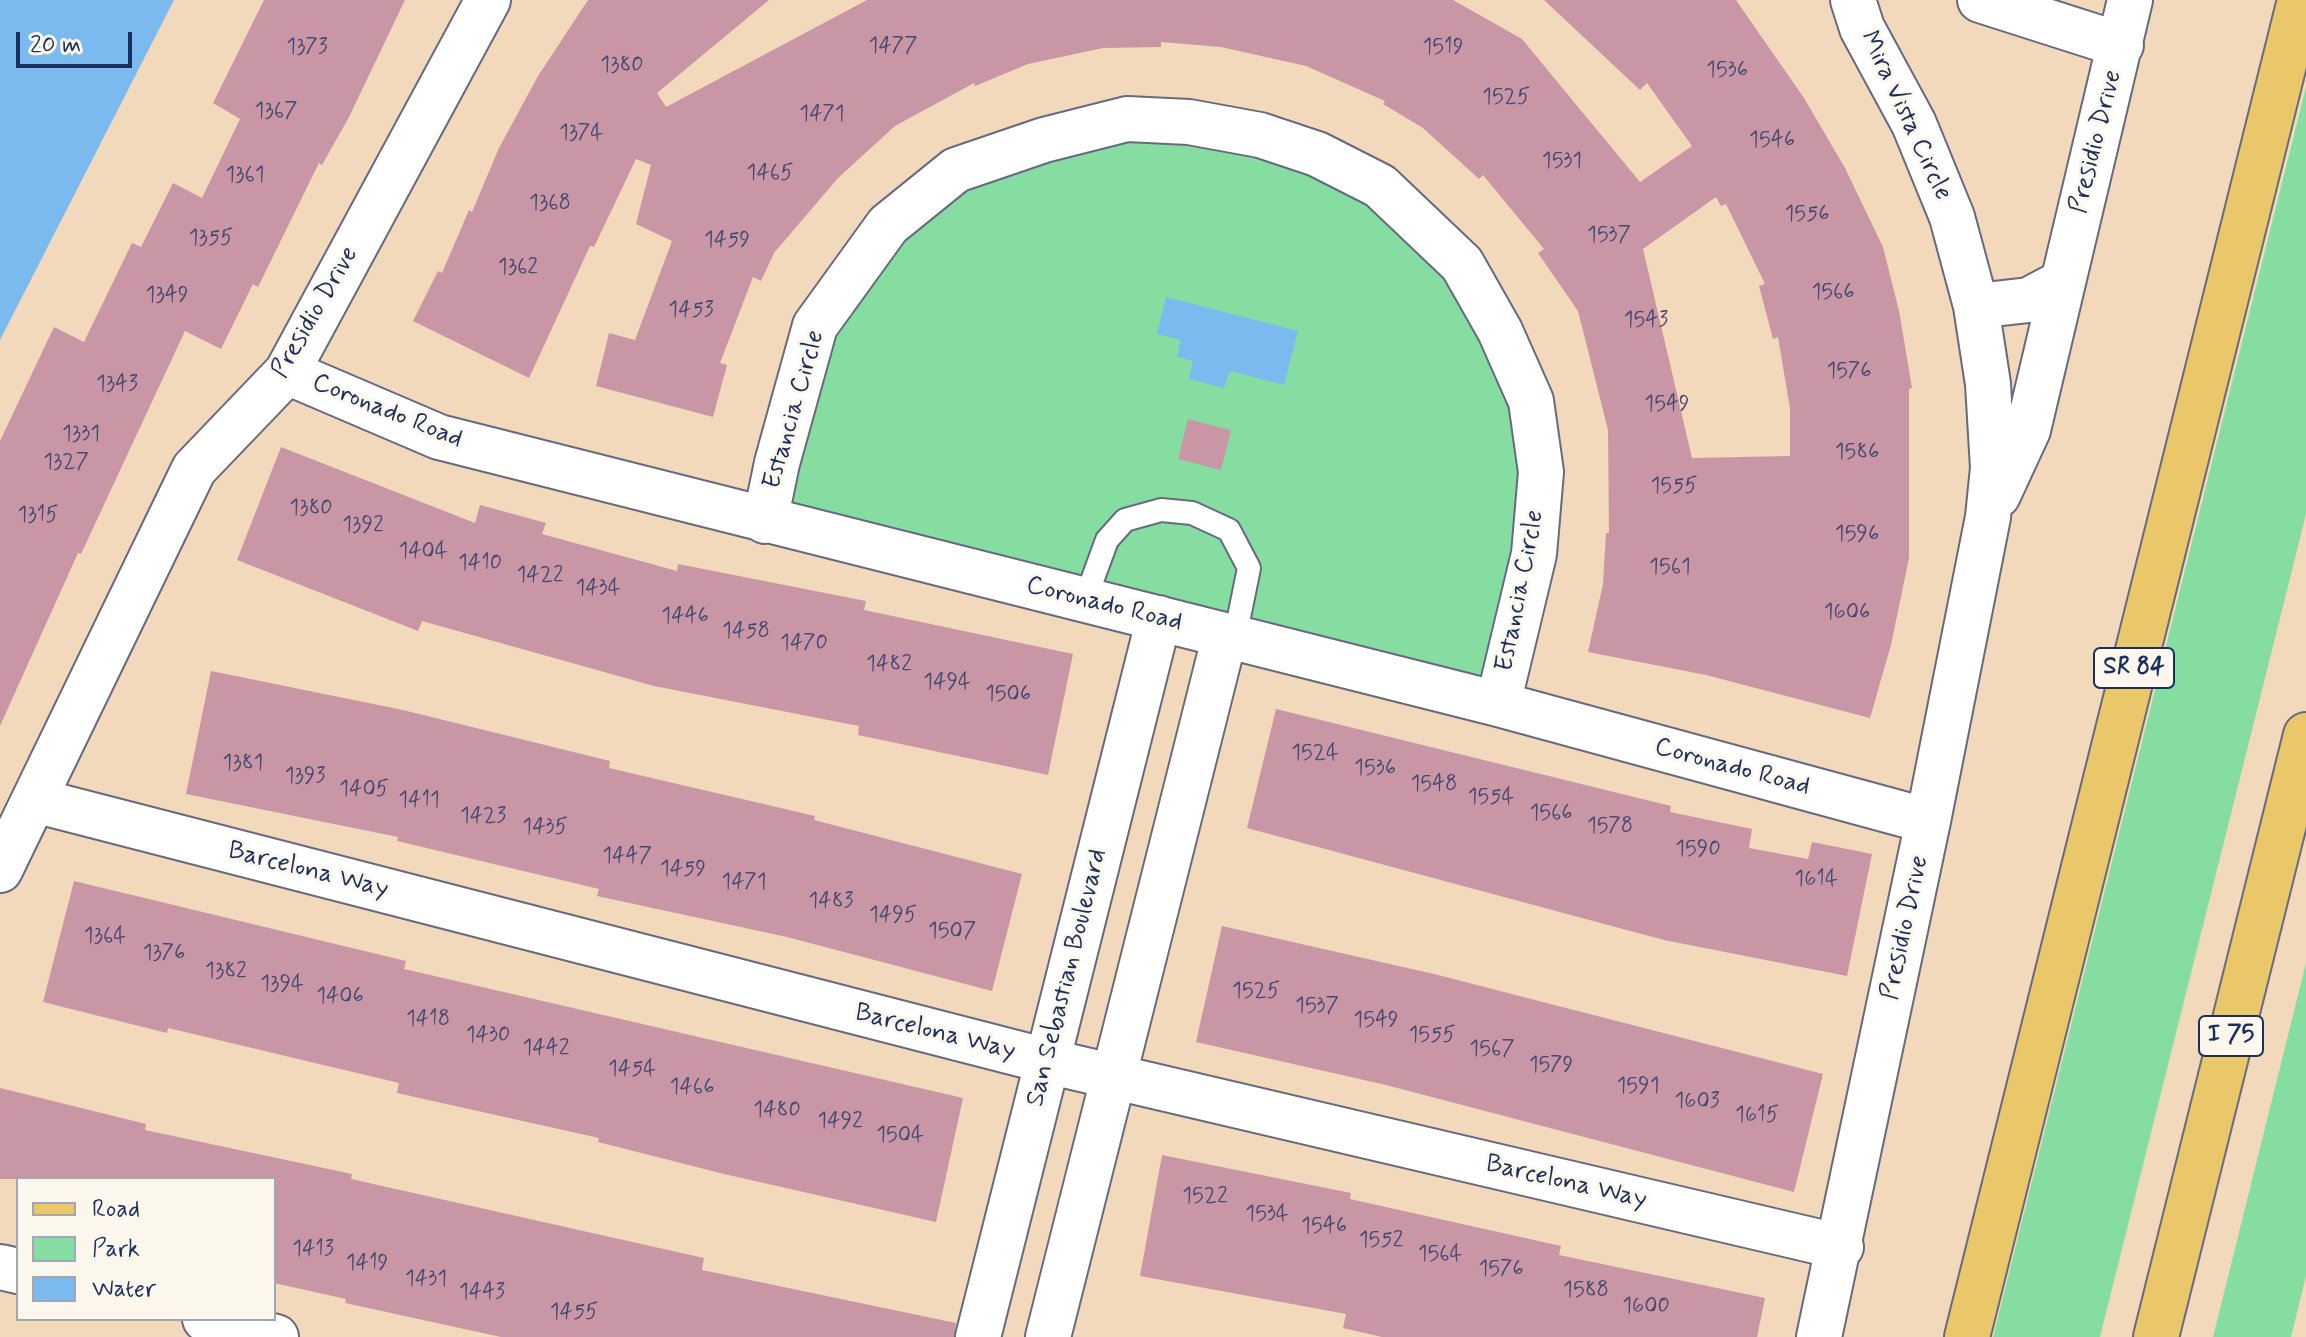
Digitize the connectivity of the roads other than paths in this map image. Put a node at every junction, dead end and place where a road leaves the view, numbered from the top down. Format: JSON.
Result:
{"nodes":[{"id":1,"x":488,"y":0,"type":"edge"},
{"id":2,"x":1853,"y":0,"type":"edge"},
{"id":3,"x":1980,"y":0,"type":"edge"},
{"id":4,"x":2130,"y":0,"type":"edge"},
{"id":5,"x":2300,"y":0,"type":"edge"},
{"id":6,"x":2121,"y":45,"type":"junction"},
{"id":7,"x":2061,"y":283,"type":"junction"},
{"id":8,"x":1976,"y":306,"type":"junction"},
{"id":9,"x":287,"y":372,"type":"junction"},
{"id":10,"x":1993,"y":468,"type":"joint"},
{"id":11,"x":1988,"y":517,"type":"junction"},
{"id":12,"x":765,"y":521,"type":"junction"},
{"id":13,"x":1085,"y":600,"type":"junction"},
{"id":14,"x":1159,"y":618,"type":"junction"},
{"id":15,"x":1230,"y":636,"type":"junction"},
{"id":16,"x":1498,"y":704,"type":"junction"},
{"id":17,"x":2306,"y":735,"type":"edge"},
{"id":18,"x":34,"y":800,"type":"junction"},
{"id":19,"x":1928,"y":821,"type":"junction"},
{"id":20,"x":0,"y":870,"type":"edge"},
{"id":21,"x":1047,"y":1061,"type":"junction"},
{"id":22,"x":1114,"y":1077,"type":"junction"},
{"id":23,"x":1841,"y":1247,"type":"junction"},
{"id":24,"x":213,"y":1321,"type":"edge"},
{"id":25,"x":276,"y":1337,"type":"edge"},
{"id":26,"x":978,"y":1337,"type":"edge"},
{"id":27,"x":1048,"y":1337,"type":"edge"},
{"id":28,"x":1819,"y":1337,"type":"edge"},
{"id":29,"x":1967,"y":1337,"type":"edge"},
{"id":30,"x":2156,"y":1337,"type":"edge"}],
"edges":[{"from":1,"to":9,"type":"street","name":"Presidio Drive"},
{"from":2,"to":8,"type":"street","name":"Mira Vista Circle"},
{"from":3,"to":6,"type":"street"},
{"from":4,"to":6,"type":"street","name":"Presidio Drive"},
{"from":5,"to":29,"type":"main road","number":"SR 84"},
{"from":6,"to":7,"type":"street","name":"Presidio Drive"},
{"from":7,"to":8,"type":"street"},
{"from":7,"to":11,"type":"street","name":"Presidio Drive"},
{"from":8,"to":10,"type":"street","name":"Mira Vista Circle"},
{"from":9,"to":12,"type":"street","name":"Coronado Road"},
{"from":9,"to":18,"type":"street","name":"Presidio Drive"},
{"from":10,"to":11,"type":"street","name":"Presidio Drive"},
{"from":11,"to":19,"type":"street","name":"Presidio Drive"},
{"from":12,"to":13,"type":"street","name":"Coronado Road"},
{"from":12,"to":16,"type":"street","name":"Estancia Circle"},
{"from":13,"to":14,"type":"street","name":"Coronado Road"},
{"from":13,"to":15,"type":"lane"},
{"from":14,"to":15,"type":"street","name":"Coronado Road"},
{"from":14,"to":21,"type":"street","name":"San Sebastian Boulevard"},
{"from":15,"to":16,"type":"street","name":"Coronado Road"},
{"from":15,"to":22,"type":"street"},
{"from":16,"to":19,"type":"street","name":"Coronado Road"},
{"from":17,"to":30,"type":"main road","number":"I 75"},
{"from":18,"to":20,"type":"street","name":"Presidio Drive"},
{"from":18,"to":21,"type":"street","name":"Barcelona Way"},
{"from":19,"to":23,"type":"street","name":"Presidio Drive"},
{"from":21,"to":22,"type":"street","name":"Barcelona Way"},
{"from":21,"to":26,"type":"street","name":"San Sebastian Boulevard"},
{"from":22,"to":23,"type":"street","name":"Barcelona Way"},
{"from":22,"to":27,"type":"street"},
{"from":23,"to":28,"type":"street","name":"Presidio Drive"},
{"from":24,"to":25,"type":"street"}]}
